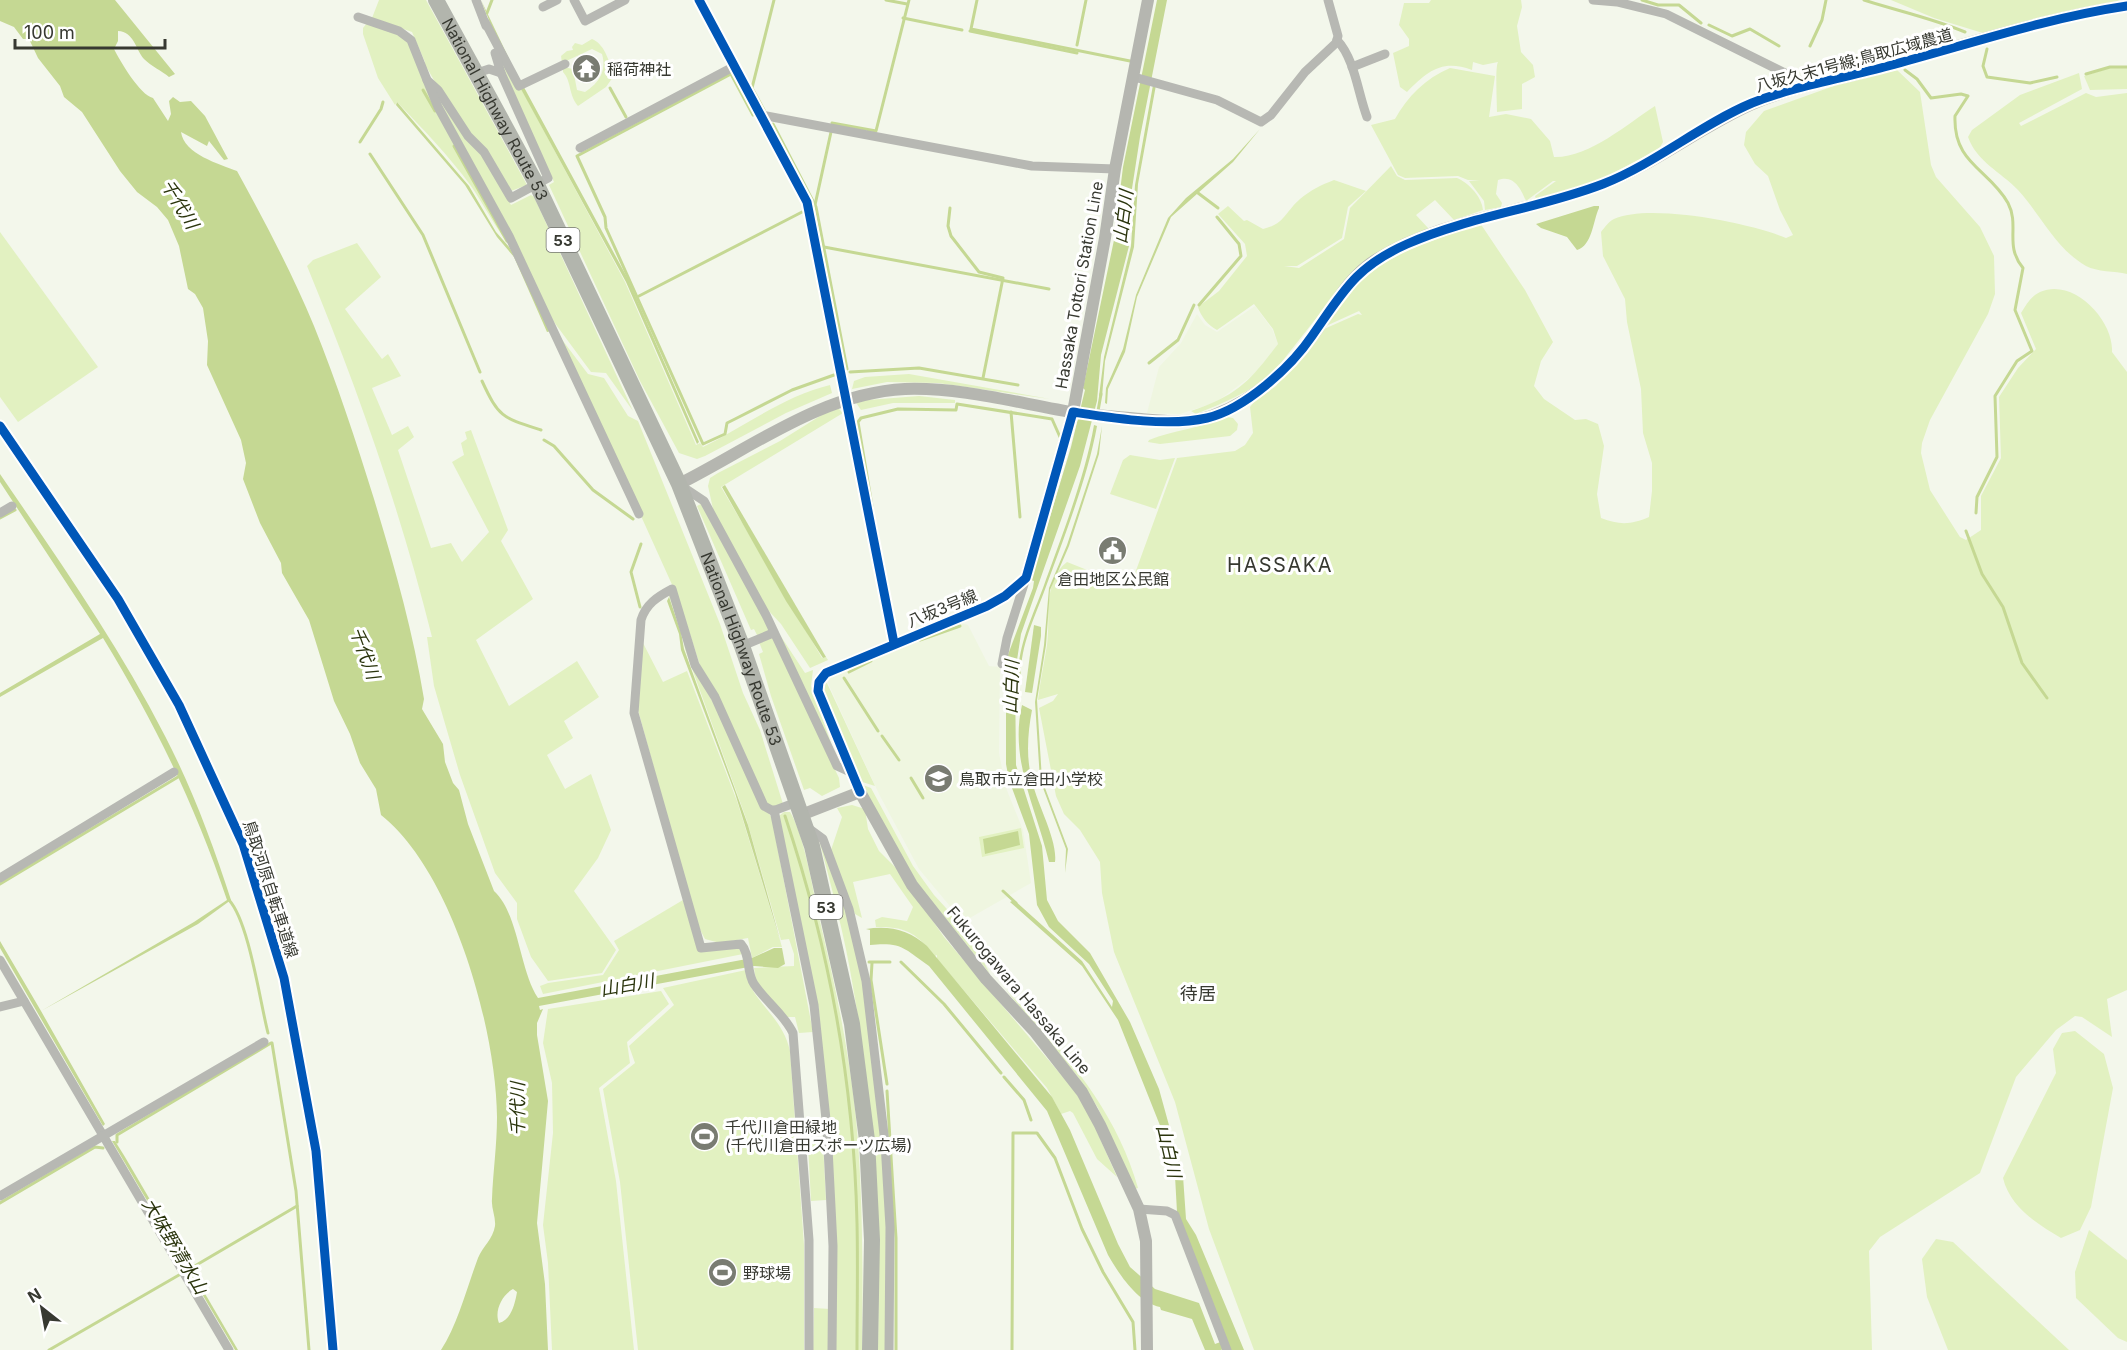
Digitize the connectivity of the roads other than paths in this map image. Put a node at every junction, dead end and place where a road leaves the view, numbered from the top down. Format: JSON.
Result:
{"nodes":[{"id":1,"x":436,"y":0,"type":"edge"},
{"id":2,"x":476,"y":0,"type":"edge"},
{"id":3,"x":557,"y":0,"type":"edge"},
{"id":4,"x":574,"y":0,"type":"edge"},
{"id":5,"x":625,"y":0,"type":"edge"},
{"id":6,"x":699,"y":0,"type":"edge"},
{"id":7,"x":1148,"y":0,"type":"edge"},
{"id":8,"x":1328,"y":0,"type":"edge"},
{"id":9,"x":1593,"y":0,"type":"edge"},
{"id":10,"x":2127,"y":6,"type":"edge"},
{"id":11,"x":543,"y":7,"type":"dead end"},
{"id":12,"x":358,"y":17,"type":"dead end"},
{"id":13,"x":485,"y":22,"type":"junction"},
{"id":14,"x":1337,"y":40,"type":"junction"},
{"id":15,"x":1386,"y":54,"type":"dead end"},
{"id":16,"x":565,"y":64,"type":"dead end"},
{"id":17,"x":733,"y":67,"type":"junction"},
{"id":18,"x":1352,"y":67,"type":"junction"},
{"id":19,"x":477,"y":73,"type":"junction"},
{"id":20,"x":501,"y":73,"type":"junction"},
{"id":21,"x":1134,"y":77,"type":"junction"},
{"id":22,"x":428,"y":80,"type":"junction"},
{"id":23,"x":1812,"y":86,"type":"junction"},
{"id":24,"x":760,"y":115,"type":"junction"},
{"id":25,"x":1367,"y":117,"type":"dead end"},
{"id":26,"x":580,"y":148,"type":"dead end"},
{"id":27,"x":1115,"y":169,"type":"junction"},
{"id":28,"x":537,"y":185,"type":"junction"},
{"id":29,"x":841,"y":371,"type":"tunnel mouth"},
{"id":30,"x":1075,"y":413,"type":"junction"},
{"id":31,"x":852,"y":422,"type":"tunnel mouth"},
{"id":32,"x":679,"y":484,"type":"junction"},
{"id":33,"x":12,"y":506,"type":"dead end"},
{"id":34,"x":0,"y":513,"type":"edge"},
{"id":35,"x":639,"y":514,"type":"dead end"},
{"id":36,"x":1026,"y":578,"type":"junction"},
{"id":37,"x":773,"y":633,"type":"junction"},
{"id":38,"x":894,"y":643,"type":"junction"},
{"id":39,"x":742,"y":646,"type":"junction"},
{"id":40,"x":1002,"y":664,"type":"dead end"},
{"id":41,"x":174,"y":772,"type":"dead end"},
{"id":42,"x":850,"y":772,"type":"junction"},
{"id":43,"x":860,"y":792,"type":"junction"},
{"id":44,"x":774,"y":810,"type":"junction"},
{"id":45,"x":801,"y":814,"type":"junction"},
{"id":46,"x":0,"y":878,"type":"edge"},
{"id":47,"x":0,"y":960,"type":"edge"},
{"id":48,"x":24,"y":1001,"type":"junction"},
{"id":49,"x":0,"y":1007,"type":"edge"},
{"id":50,"x":264,"y":1042,"type":"dead end"},
{"id":51,"x":103,"y":1137,"type":"junction"},
{"id":52,"x":0,"y":1196,"type":"edge"},
{"id":53,"x":1139,"y":1209,"type":"junction"},
{"id":54,"x":229,"y":1350,"type":"edge"},
{"id":55,"x":809,"y":1350,"type":"edge"},
{"id":56,"x":832,"y":1350,"type":"edge"},
{"id":57,"x":870,"y":1350,"type":"edge"},
{"id":58,"x":889,"y":1350,"type":"edge"},
{"id":59,"x":1147,"y":1350,"type":"edge"},
{"id":60,"x":1227,"y":1350,"type":"edge"}],
"edges":[{"from":1,"to":19,"type":"highway","name":"National Highway Route 53","number":"53"},
{"from":2,"to":13,"type":"street"},
{"from":3,"to":11,"type":"street"},
{"from":4,"to":5,"type":"street"},
{"from":6,"to":17,"type":"street"},
{"from":7,"to":21,"type":"street","name":"Hassaka Tottori Station Line"},
{"from":8,"to":14,"type":"street"},
{"from":9,"to":23,"type":"street"},
{"from":10,"to":23,"type":"street","name":"八坂久末1号線;鳥取広域農道"},
{"from":12,"to":22,"type":"street"},
{"from":13,"to":16,"type":"street"},
{"from":13,"to":20,"type":"street"},
{"from":14,"to":18,"type":"street"},
{"from":14,"to":21,"type":"street"},
{"from":15,"to":18,"type":"street"},
{"from":17,"to":24,"type":"street"},
{"from":17,"to":26,"type":"street"},
{"from":18,"to":25,"type":"street"},
{"from":19,"to":20,"type":"street"},
{"from":19,"to":28,"type":"highway","name":"National Highway Route 53","number":"53"},
{"from":20,"to":28,"type":"street"},
{"from":21,"to":27,"type":"street","name":"Hassaka Tottori Station Line"},
{"from":22,"to":28,"type":"street"},
{"from":22,"to":35,"type":"street"},
{"from":23,"to":30,"type":"street","name":"八坂久末1号線;鳥取広域農道"},
{"from":24,"to":27,"type":"street"},
{"from":24,"to":29,"type":"street"},
{"from":27,"to":30,"type":"street","name":"Hassaka Tottori Station Line"},
{"from":28,"to":32,"type":"highway","name":"National Highway Route 53","number":"53"},
{"from":30,"to":32,"type":"street","name":"Hassaka Tottori Station Line"},
{"from":30,"to":36,"type":"street"},
{"from":31,"to":38,"type":"street"},
{"from":32,"to":37,"type":"street"},
{"from":32,"to":39,"type":"highway","name":"National Highway Route 53","number":"53"},
{"from":33,"to":34,"type":"street"},
{"from":36,"to":38,"type":"street","name":"八坂3号線"},
{"from":36,"to":40,"type":"street"},
{"from":37,"to":39,"type":"street"},
{"from":37,"to":42,"type":"street"},
{"from":38,"to":42,"type":"street","name":"八坂3号線"},
{"from":39,"to":45,"type":"highway","name":"National Highway Route 53","number":"53"},
{"from":41,"to":46,"type":"street"},
{"from":42,"to":43,"type":"street","name":"八坂3号線"},
{"from":43,"to":45,"type":"street"},
{"from":43,"to":53,"type":"street","name":"Fukurogawara Hassaka Line"},
{"from":44,"to":45,"type":"street"},
{"from":44,"to":55,"type":"street"},
{"from":44,"to":56,"type":"street"},
{"from":45,"to":57,"type":"highway","name":"National Highway Route 53","number":"53"},
{"from":45,"to":58,"type":"street"},
{"from":47,"to":48,"type":"street"},
{"from":48,"to":49,"type":"street"},
{"from":48,"to":51,"type":"street"},
{"from":50,"to":51,"type":"street"},
{"from":51,"to":52,"type":"street"},
{"from":51,"to":54,"type":"street"},
{"from":53,"to":59,"type":"street","name":"Fukurogawara Hassaka Line"},
{"from":53,"to":60,"type":"street"}]}
